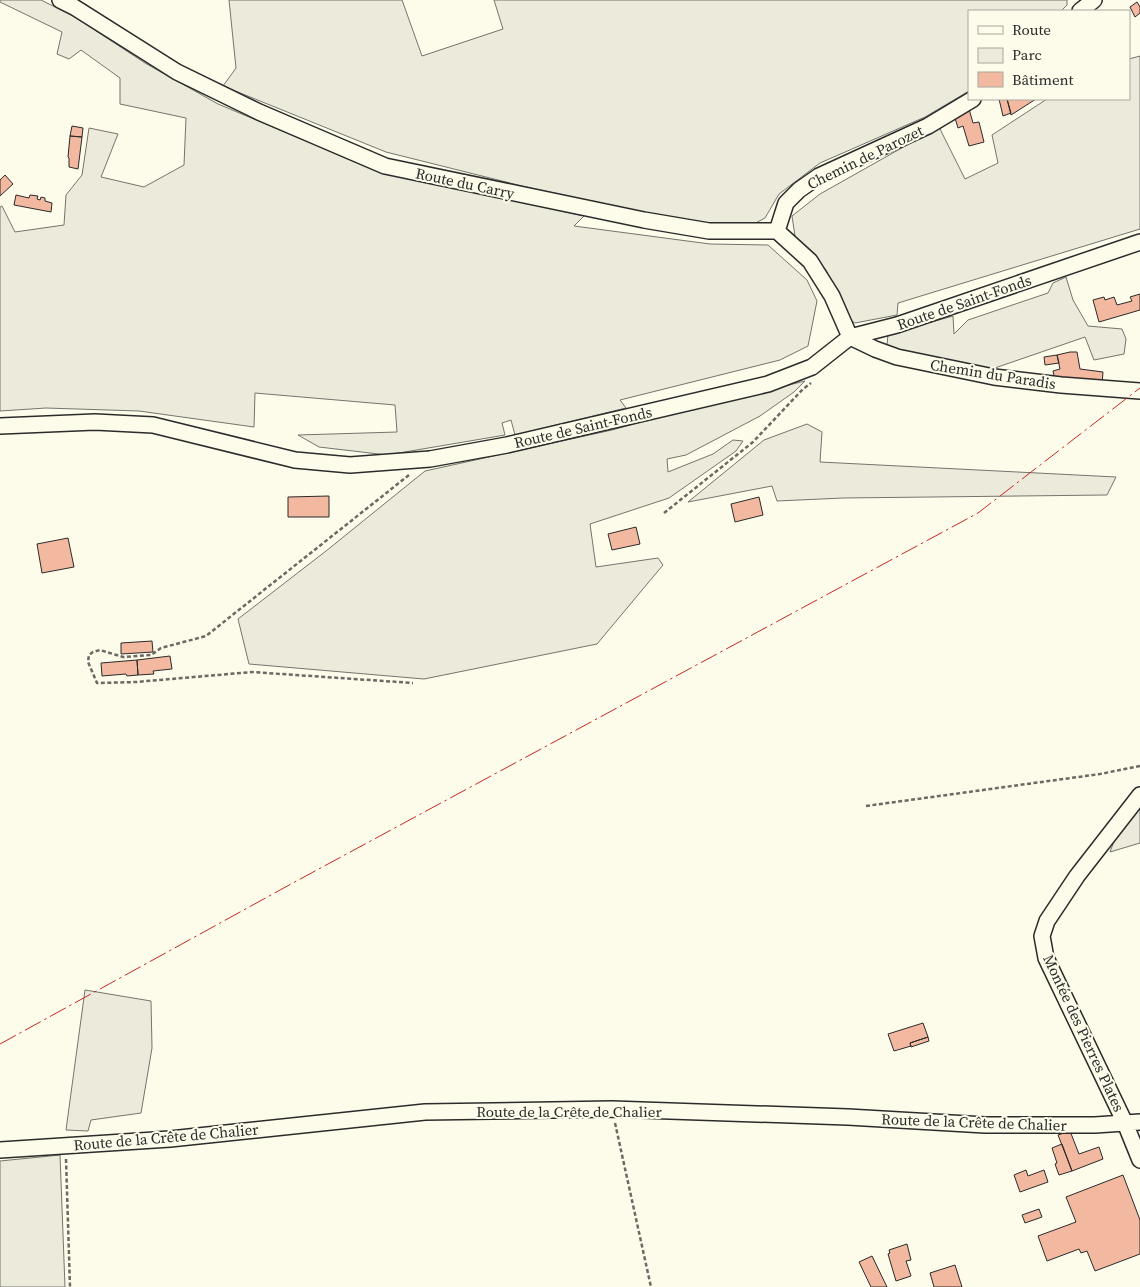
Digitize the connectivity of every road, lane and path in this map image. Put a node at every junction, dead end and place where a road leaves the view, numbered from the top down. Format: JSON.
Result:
{"nodes":[{"id":1,"x":60,"y":0,"type":"edge"},
{"id":2,"x":1094,"y":0,"type":"edge"},
{"id":3,"x":73,"y":3,"type":"edge"},
{"id":4,"x":1081,"y":10,"type":"edge"},
{"id":5,"x":971,"y":100,"type":"edge"},
{"id":6,"x":777,"y":231,"type":"junction"},
{"id":7,"x":1140,"y":242,"type":"edge"},
{"id":8,"x":850,"y":337,"type":"junction"},
{"id":9,"x":811,"y":383,"type":"dead end"},
{"id":10,"x":1140,"y":391,"type":"edge"},
{"id":11,"x":0,"y":426,"type":"edge"},
{"id":12,"x":430,"y":458,"type":"junction"},
{"id":13,"x":664,"y":513,"type":"dead end"},
{"id":14,"x":413,"y":683,"type":"dead end"},
{"id":15,"x":1140,"y":766,"type":"edge"},
{"id":16,"x":1140,"y":795,"type":"edge"},
{"id":17,"x":866,"y":806,"type":"dead end"},
{"id":18,"x":612,"y":1109,"type":"junction"},
{"id":19,"x":1133,"y":1122,"type":"edge"},
{"id":20,"x":66,"y":1146,"type":"junction"},
{"id":21,"x":0,"y":1150,"type":"edge"},
{"id":22,"x":1140,"y":1160,"type":"edge"},
{"id":23,"x":70,"y":1287,"type":"edge"},
{"id":24,"x":652,"y":1287,"type":"edge"}],
"edges":[{"from":1,"to":3,"type":"street","name":"Route du Carry"},
{"from":2,"to":4,"type":"street"},
{"from":3,"to":6,"type":"street","name":"Route du Carry"},
{"from":5,"to":6,"type":"street","name":"Chemin de Parozet"},
{"from":6,"to":8,"type":"street"},
{"from":7,"to":8,"type":"street","name":"Route de Saint-Fonds"},
{"from":8,"to":10,"type":"street","name":"Chemin du Paradis"},
{"from":8,"to":12,"type":"street","name":"Route de Saint-Fonds"},
{"from":9,"to":13,"type":"path"},
{"from":11,"to":12,"type":"street","name":"Route de Saint-Fonds"},
{"from":12,"to":14,"type":"path"},
{"from":15,"to":17,"type":"path"},
{"from":16,"to":19,"type":"street","name":"Montée des Pierres Plates"},
{"from":18,"to":19,"type":"street","name":"Route de la Crête de Chalier"},
{"from":18,"to":20,"type":"street","name":"Route de la Crête de Chalier"},
{"from":18,"to":24,"type":"path"},
{"from":19,"to":22,"type":"street","name":"Montée des Pierres Plates"},
{"from":20,"to":21,"type":"street","name":"Route de la Crête de Chalier"},
{"from":20,"to":23,"type":"path"}]}
